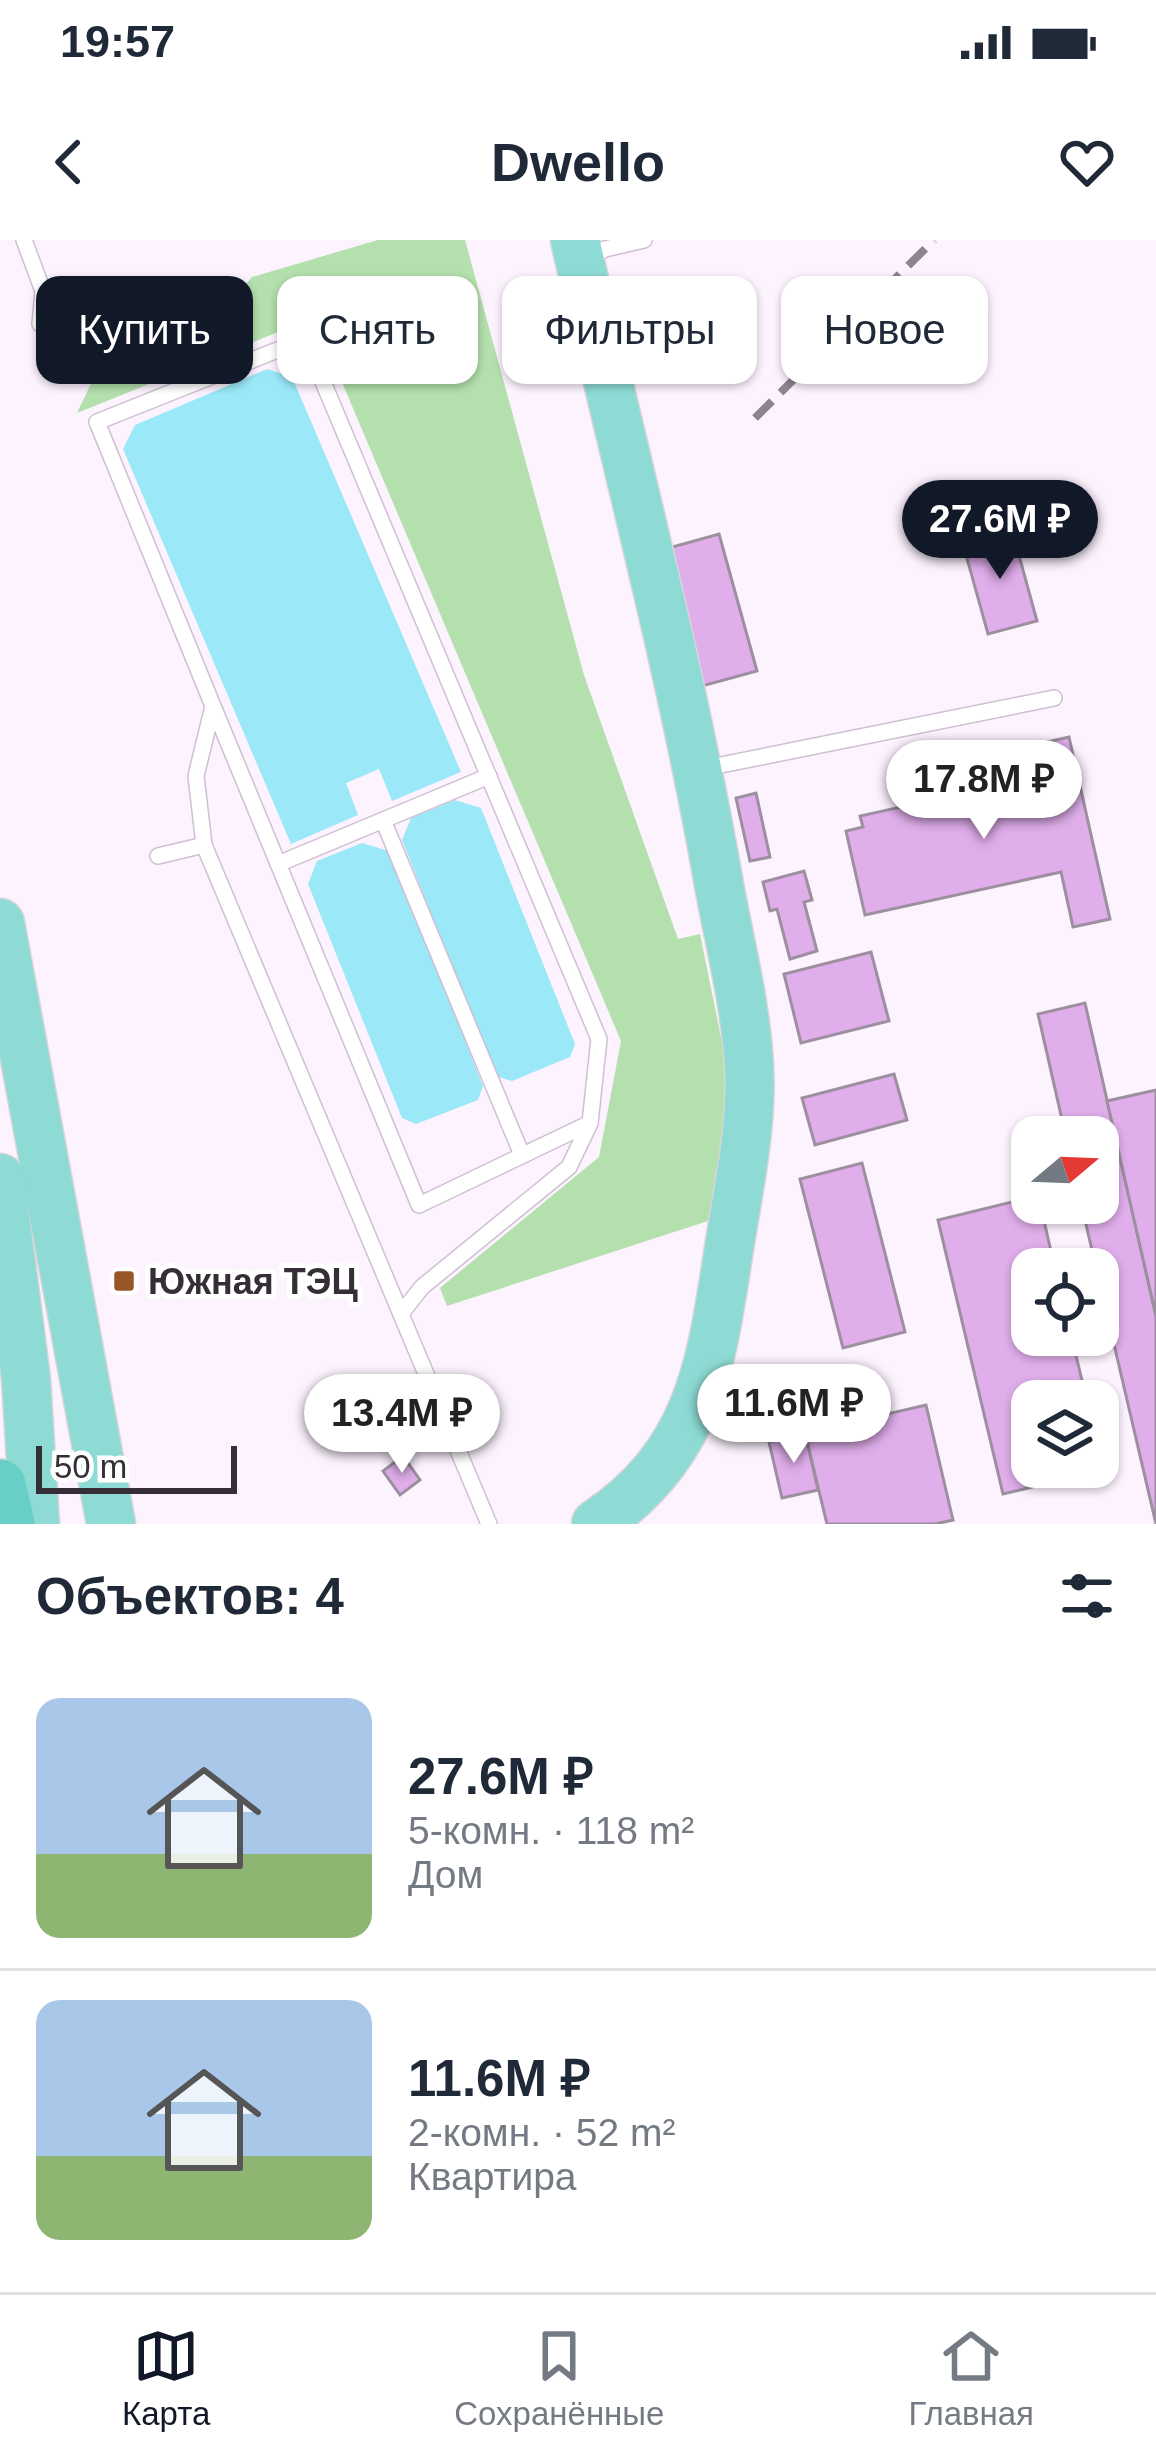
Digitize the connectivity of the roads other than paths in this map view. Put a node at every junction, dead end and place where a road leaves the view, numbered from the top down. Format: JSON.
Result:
{"nodes":[{"id":1,"x":24,"y":240,"type":"edge"},
{"id":2,"x":644,"y":240,"type":"edge"},
{"id":3,"x":577,"y":252,"type":"edge"},
{"id":4,"x":37,"y":276,"type":"edge"},
{"id":5,"x":1054,"y":698,"type":"dead end"},
{"id":6,"x":213,"y":706,"type":"junction"},
{"id":7,"x":698,"y":770,"type":"junction"},
{"id":8,"x":489,"y":776,"type":"junction"},
{"id":9,"x":383,"y":820,"type":"junction"},
{"id":10,"x":204,"y":845,"type":"junction"},
{"id":11,"x":158,"y":856,"type":"dead end"},
{"id":12,"x":278,"y":864,"type":"junction"},
{"id":13,"x":0,"y":923,"type":"edge"},
{"id":14,"x":590,"y":1123,"type":"junction"},
{"id":15,"x":522,"y":1155,"type":"junction"},
{"id":16,"x":0,"y":1178,"type":"edge"},
{"id":17,"x":403,"y":1311,"type":"junction"},
{"id":18,"x":0,"y":1485,"type":"edge"},
{"id":19,"x":9,"y":1524,"type":"edge"},
{"id":20,"x":35,"y":1524,"type":"edge"},
{"id":21,"x":111,"y":1524,"type":"edge"},
{"id":22,"x":489,"y":1524,"type":"edge"},
{"id":23,"x":596,"y":1524,"type":"edge"}],
"edges":[{"from":1,"to":4,"type":"lane"},
{"from":2,"to":3,"type":"lane"},
{"from":3,"to":7,"type":"main road"},
{"from":5,"to":7,"type":"lane"},
{"from":6,"to":8,"type":"lane"},
{"from":6,"to":10,"type":"lane"},
{"from":6,"to":12,"type":"lane"},
{"from":7,"to":23,"type":"main road"},
{"from":8,"to":9,"type":"lane"},
{"from":8,"to":14,"type":"lane"},
{"from":9,"to":12,"type":"lane"},
{"from":9,"to":15,"type":"lane"},
{"from":10,"to":11,"type":"lane"},
{"from":10,"to":17,"type":"lane"},
{"from":12,"to":15,"type":"lane"},
{"from":13,"to":21,"type":"main road"},
{"from":14,"to":15,"type":"lane"},
{"from":14,"to":17,"type":"lane"},
{"from":16,"to":20,"type":"main road"},
{"from":17,"to":22,"type":"lane"},
{"from":18,"to":19,"type":"highway"}]}
